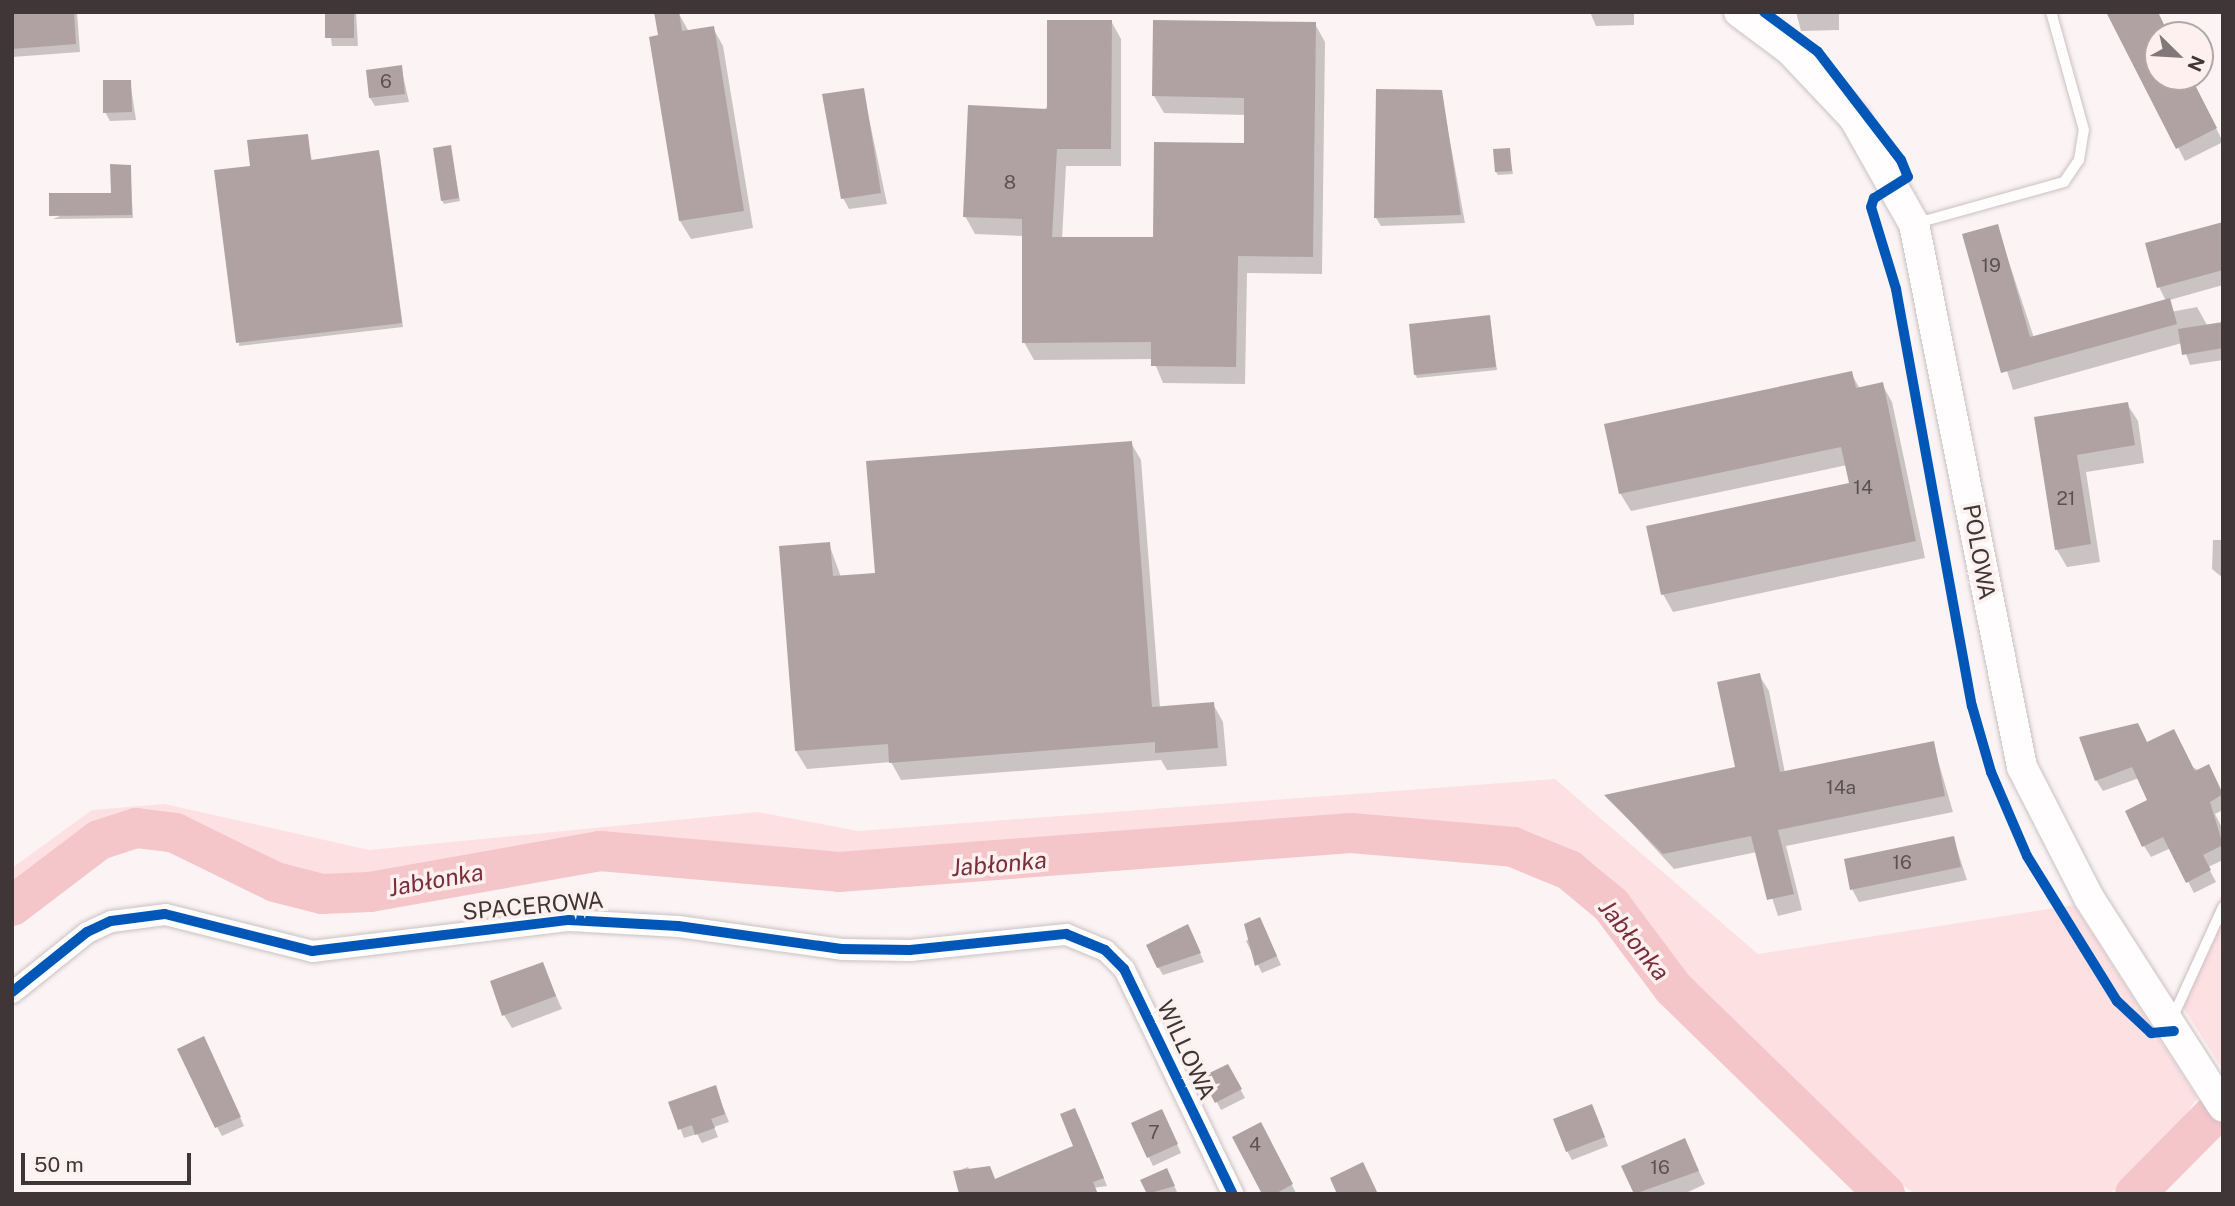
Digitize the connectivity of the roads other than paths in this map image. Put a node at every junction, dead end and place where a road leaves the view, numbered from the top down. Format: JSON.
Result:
{"nodes":[{"id":1,"x":1739,"y":12,"type":"edge"},
{"id":2,"x":2051,"y":12,"type":"edge"},
{"id":3,"x":1914,"y":224,"type":"junction"},
{"id":4,"x":2223,"y":907,"type":"edge"},
{"id":5,"x":1084,"y":939,"type":"joint"},
{"id":6,"x":12,"y":992,"type":"edge"},
{"id":7,"x":2169,"y":1023,"type":"junction"},
{"id":8,"x":2223,"y":1107,"type":"edge"},
{"id":9,"x":1233,"y":1194,"type":"edge"}],
"edges":[{"from":1,"to":3,"type":"street","name":"POLOWA"},
{"from":2,"to":3,"type":"lane"},
{"from":3,"to":7,"type":"street","name":"POLOWA"},
{"from":4,"to":7,"type":"lane"},
{"from":5,"to":6,"type":"street","name":"SPACEROWA"},
{"from":5,"to":9,"type":"street","name":"WILLOWA"},
{"from":7,"to":8,"type":"street","name":"POLOWA"}]}
